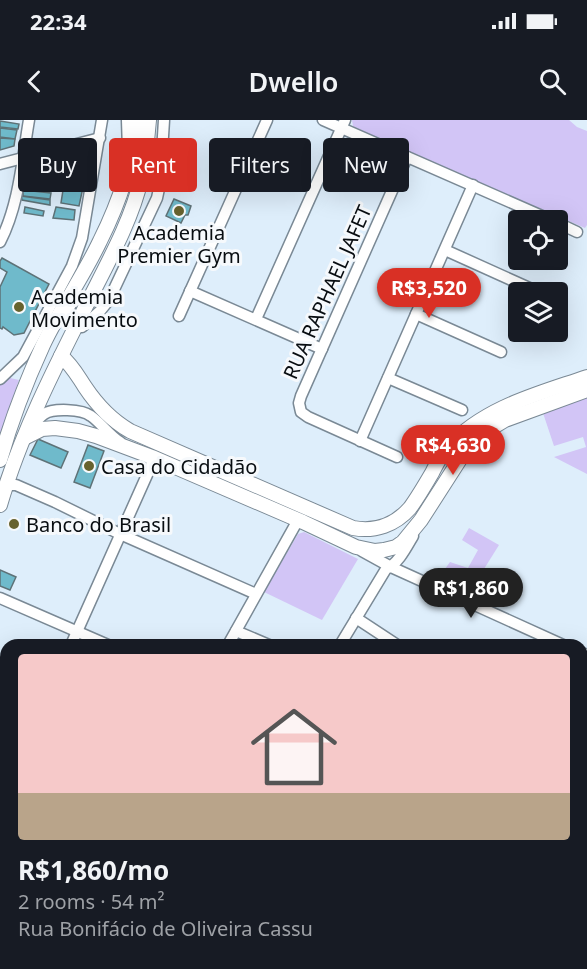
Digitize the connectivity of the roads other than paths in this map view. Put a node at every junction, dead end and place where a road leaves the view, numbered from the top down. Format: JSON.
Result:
{"nodes":[{"id":1,"x":29,"y":120,"type":"edge"},
{"id":2,"x":102,"y":120,"type":"edge"},
{"id":3,"x":127,"y":120,"type":"edge"},
{"id":4,"x":137,"y":120,"type":"edge"},
{"id":5,"x":149,"y":120,"type":"edge"},
{"id":6,"x":164,"y":120,"type":"edge"},
{"id":7,"x":267,"y":120,"type":"edge"},
{"id":8,"x":323,"y":120,"type":"edge"},
{"id":9,"x":343,"y":124,"type":"edge"},
{"id":10,"x":27,"y":132,"type":"junction"},
{"id":11,"x":26,"y":138,"type":"edge"},
{"id":12,"x":28,"y":138,"type":"edge"},
{"id":13,"x":100,"y":138,"type":"junction"},
{"id":14,"x":127,"y":138,"type":"edge"},
{"id":15,"x":135,"y":138,"type":"edge"},
{"id":16,"x":370,"y":138,"type":"edge"},
{"id":17,"x":97,"y":139,"type":"edge"},
{"id":18,"x":409,"y":158,"type":"edge"},
{"id":19,"x":18,"y":159,"type":"edge"},
{"id":20,"x":0,"y":164,"type":"edge"},
{"id":21,"x":18,"y":180,"type":"joint"},
{"id":22,"x":473,"y":186,"type":"junction"},
{"id":23,"x":120,"y":192,"type":"edge"},
{"id":24,"x":391,"y":192,"type":"edge"},
{"id":25,"x":528,"y":210,"type":"edge"},
{"id":26,"x":568,"y":228,"type":"edge"},
{"id":27,"x":577,"y":232,"type":"dead end"},
{"id":28,"x":0,"y":242,"type":"edge"},
{"id":29,"x":445,"y":250,"type":"junction"},
{"id":30,"x":82,"y":274,"type":"junction"},
{"id":31,"x":516,"y":282,"type":"edge"},
{"id":32,"x":190,"y":291,"type":"junction"},
{"id":33,"x":416,"y":314,"type":"junction"},
{"id":34,"x":179,"y":316,"type":"dead end"},
{"id":35,"x":256,"y":319,"type":"junction"},
{"id":36,"x":76,"y":326,"type":"junction"},
{"id":37,"x":322,"y":349,"type":"junction"},
{"id":38,"x":501,"y":352,"type":"dead end"},
{"id":39,"x":61,"y":356,"type":"junction"},
{"id":40,"x":34,"y":367,"type":"junction"},
{"id":41,"x":587,"y":377,"type":"edge"},
{"id":42,"x":388,"y":378,"type":"junction"},
{"id":43,"x":0,"y":379,"type":"edge"},
{"id":44,"x":86,"y":388,"type":"junction"},
{"id":45,"x":587,"y":390,"type":"edge"},
{"id":46,"x":462,"y":410,"type":"dead end"},
{"id":47,"x":75,"y":411,"type":"junction"},
{"id":48,"x":24,"y":438,"type":"junction"},
{"id":49,"x":144,"y":438,"type":"junction"},
{"id":50,"x":4,"y":440,"type":"edge"},
{"id":51,"x":360,"y":441,"type":"junction"},
{"id":52,"x":130,"y":448,"type":"junction"},
{"id":53,"x":152,"y":457,"type":"junction"},
{"id":54,"x":397,"y":457,"type":"dead end"},
{"id":55,"x":0,"y":460,"type":"edge"},
{"id":56,"x":433,"y":469,"type":"junction"},
{"id":57,"x":4,"y":489,"type":"junction"},
{"id":58,"x":432,"y":504,"type":"junction"},
{"id":59,"x":0,"y":505,"type":"edge"},
{"id":60,"x":298,"y":520,"type":"junction"},
{"id":61,"x":422,"y":520,"type":"junction"},
{"id":62,"x":345,"y":524,"type":"junction"},
{"id":63,"x":120,"y":534,"type":"junction"},
{"id":64,"x":356,"y":547,"type":"junction"},
{"id":65,"x":391,"y":567,"type":"junction"},
{"id":66,"x":256,"y":594,"type":"junction"},
{"id":67,"x":0,"y":598,"type":"edge"},
{"id":68,"x":356,"y":618,"type":"junction"},
{"id":69,"x":77,"y":631,"type":"junction"},
{"id":70,"x":236,"y":631,"type":"junction"},
{"id":71,"x":74,"y":639,"type":"edge"},
{"id":72,"x":95,"y":639,"type":"edge"},
{"id":73,"x":231,"y":639,"type":"edge"},
{"id":74,"x":255,"y":639,"type":"edge"},
{"id":75,"x":344,"y":639,"type":"edge"},
{"id":76,"x":388,"y":639,"type":"edge"},
{"id":77,"x":550,"y":639,"type":"edge"}],
"edges":[{"from":1,"to":10,"type":"street"},
{"from":2,"to":13,"type":"street"},
{"from":3,"to":14,"type":"street"},
{"from":4,"to":15,"type":"main road"},
{"from":5,"to":36,"type":"main road"},
{"from":6,"to":36,"type":"street"},
{"from":7,"to":32,"type":"street"},
{"from":8,"to":9,"type":"street"},
{"from":9,"to":16,"type":"street"},
{"from":9,"to":35,"type":"street"},
{"from":10,"to":11,"type":"street"},
{"from":10,"to":12,"type":"street"},
{"from":13,"to":17,"type":"street"},
{"from":13,"to":43,"type":"street"},
{"from":18,"to":22,"type":"street"},
{"from":19,"to":20,"type":"street"},
{"from":20,"to":21,"type":"street"},
{"from":21,"to":28,"type":"street"},
{"from":22,"to":25,"type":"street"},
{"from":22,"to":29,"type":"street"},
{"from":23,"to":30,"type":"main road"},
{"from":24,"to":37,"type":"street","name":"RUA RAPHAEL JAFET"},
{"from":26,"to":27,"type":"street"},
{"from":29,"to":31,"type":"street"},
{"from":29,"to":33,"type":"street"},
{"from":30,"to":36,"type":"street"},
{"from":30,"to":40,"type":"main road"},
{"from":32,"to":34,"type":"street"},
{"from":32,"to":35,"type":"street"},
{"from":33,"to":38,"type":"street"},
{"from":33,"to":42,"type":"street"},
{"from":35,"to":37,"type":"street"},
{"from":36,"to":39,"type":"main road"},
{"from":37,"to":51,"type":"street","name":"RUA RAPHAEL JAFET"},
{"from":39,"to":40,"type":"main road"},
{"from":39,"to":44,"type":"main road"},
{"from":39,"to":48,"type":"main road"},
{"from":40,"to":50,"type":"main road"},
{"from":41,"to":56,"type":"main road"},
{"from":42,"to":46,"type":"street"},
{"from":42,"to":51,"type":"street"},
{"from":44,"to":47,"type":"street"},
{"from":44,"to":49,"type":"main road"},
{"from":45,"to":58,"type":"main road"},
{"from":47,"to":48,"type":"street"},
{"from":47,"to":52,"type":"street"},
{"from":48,"to":52,"type":"main road"},
{"from":48,"to":57,"type":"main road"},
{"from":49,"to":53,"type":"main road"},
{"from":49,"to":62,"type":"main road"},
{"from":50,"to":55,"type":"main road"},
{"from":51,"to":54,"type":"street","name":"RUA RAPHAEL JAFET"},
{"from":52,"to":53,"type":"main road"},
{"from":53,"to":60,"type":"main road"},
{"from":53,"to":63,"type":"street"},
{"from":56,"to":58,"type":"main road"},
{"from":56,"to":62,"type":"main road"},
{"from":57,"to":59,"type":"main road"},
{"from":57,"to":63,"type":"street"},
{"from":58,"to":61,"type":"main road"},
{"from":60,"to":62,"type":"main road"},
{"from":60,"to":64,"type":"main road"},
{"from":60,"to":66,"type":"street"},
{"from":61,"to":64,"type":"main road"},
{"from":61,"to":65,"type":"street"},
{"from":63,"to":66,"type":"street"},
{"from":63,"to":69,"type":"street"},
{"from":64,"to":65,"type":"street"},
{"from":65,"to":68,"type":"street"},
{"from":65,"to":77,"type":"street"},
{"from":66,"to":70,"type":"street"},
{"from":67,"to":69,"type":"street"},
{"from":68,"to":75,"type":"street"},
{"from":68,"to":76,"type":"street"},
{"from":69,"to":71,"type":"street"},
{"from":69,"to":72,"type":"street"},
{"from":70,"to":73,"type":"street"},
{"from":70,"to":74,"type":"street"}]}
